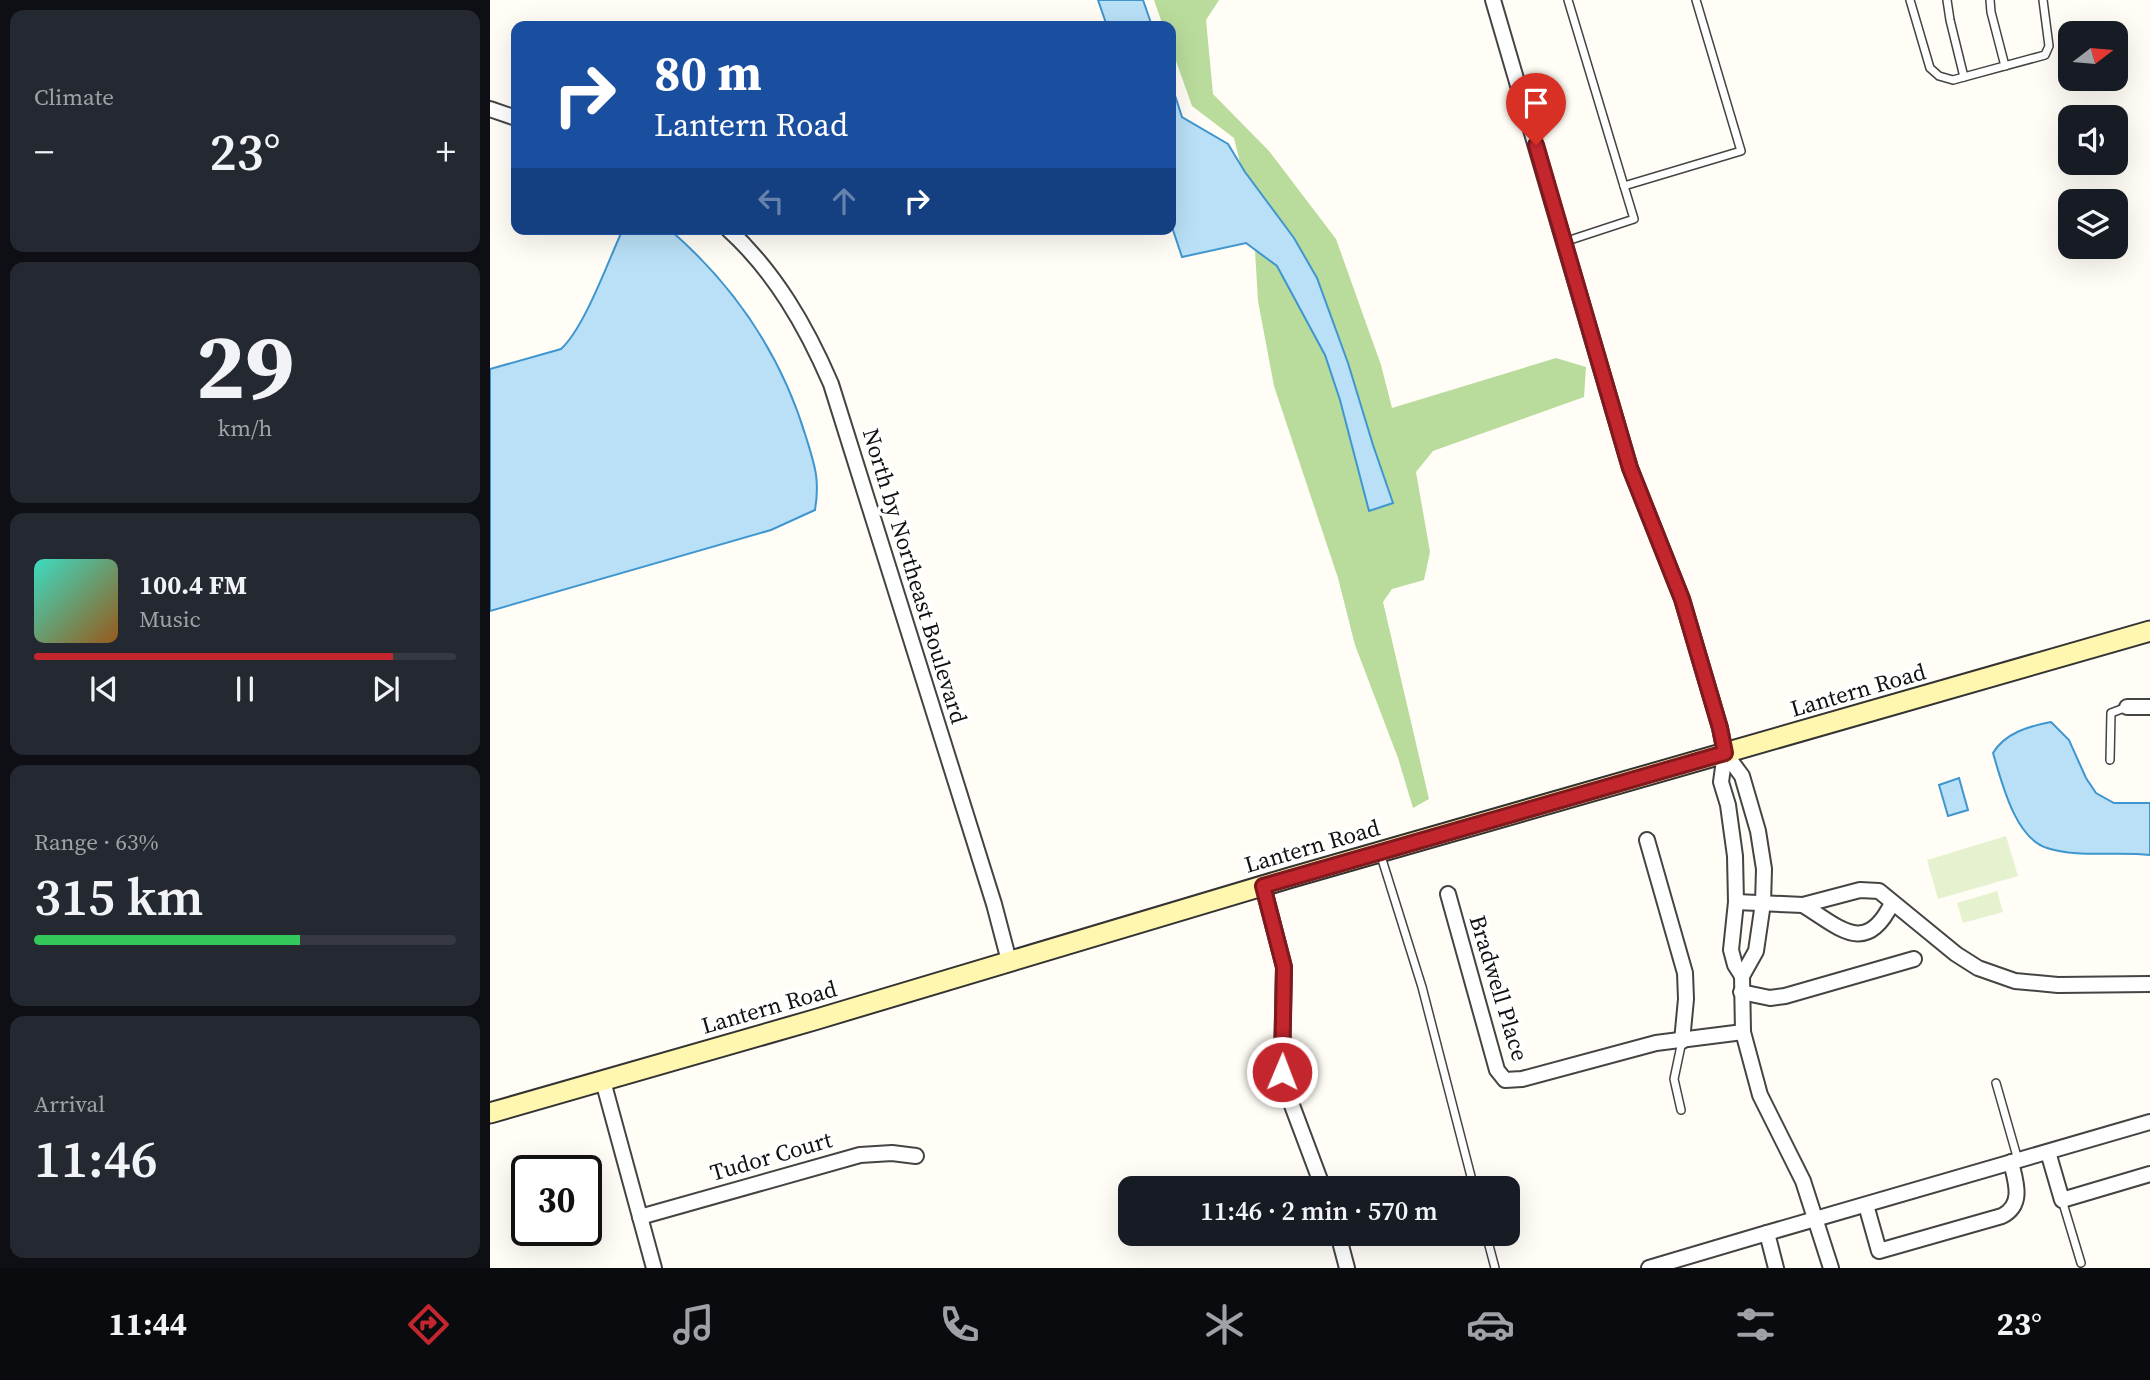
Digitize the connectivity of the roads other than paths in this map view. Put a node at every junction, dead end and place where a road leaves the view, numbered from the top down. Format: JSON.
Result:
{"nodes":[{"id":1,"x":1493,"y":0,"type":"edge"},
{"id":2,"x":1568,"y":0,"type":"edge"},
{"id":3,"x":1696,"y":0,"type":"edge"},
{"id":4,"x":1910,"y":0,"type":"edge"},
{"id":5,"x":1947,"y":0,"type":"edge"},
{"id":6,"x":1990,"y":0,"type":"edge"},
{"id":7,"x":2043,"y":0,"type":"edge"},
{"id":8,"x":2005,"y":66,"type":"junction"},
{"id":9,"x":1964,"y":77,"type":"junction"},
{"id":10,"x":490,"y":109,"type":"edge"},
{"id":11,"x":511,"y":116,"type":"edge"},
{"id":12,"x":1624,"y":186,"type":"junction"},
{"id":13,"x":734,"y":235,"type":"edge"},
{"id":14,"x":1564,"y":242,"type":"junction"},
{"id":15,"x":2150,"y":631,"type":"edge"},
{"id":16,"x":2127,"y":707,"type":"joint"},
{"id":17,"x":2150,"y":707,"type":"edge"},
{"id":18,"x":1725,"y":753,"type":"junction"},
{"id":19,"x":2110,"y":760,"type":"dead end"},
{"id":20,"x":1647,"y":839,"type":"dead end"},
{"id":21,"x":1379,"y":852,"type":"junction"},
{"id":22,"x":1263,"y":886,"type":"junction"},
{"id":23,"x":1448,"y":894,"type":"dead end"},
{"id":24,"x":1736,"y":902,"type":"junction"},
{"id":25,"x":1763,"y":903,"type":"junction"},
{"id":26,"x":1892,"y":903,"type":"junction"},
{"id":27,"x":1803,"y":905,"type":"junction"},
{"id":28,"x":1914,"y":959,"type":"dead end"},
{"id":29,"x":1009,"y":961,"type":"junction"},
{"id":30,"x":1742,"y":976,"type":"junction"},
{"id":31,"x":2150,"y":984,"type":"edge"},
{"id":32,"x":1741,"y":992,"type":"junction"},
{"id":33,"x":1743,"y":1032,"type":"junction"},
{"id":34,"x":1682,"y":1041,"type":"junction"},
{"id":35,"x":603,"y":1081,"type":"junction"},
{"id":36,"x":1996,"y":1083,"type":"dead end"},
{"id":37,"x":1681,"y":1110,"type":"dead end"},
{"id":38,"x":490,"y":1113,"type":"edge"},
{"id":39,"x":2150,"y":1122,"type":"edge"},
{"id":40,"x":2048,"y":1152,"type":"junction"},
{"id":41,"x":916,"y":1156,"type":"dead end"},
{"id":42,"x":2015,"y":1161,"type":"junction"},
{"id":43,"x":2150,"y":1174,"type":"edge"},
{"id":44,"x":1318,"y":1176,"type":"edge"},
{"id":45,"x":1471,"y":1176,"type":"edge"},
{"id":46,"x":2062,"y":1200,"type":"junction"},
{"id":47,"x":1866,"y":1205,"type":"junction"},
{"id":48,"x":640,"y":1217,"type":"junction"},
{"id":49,"x":1817,"y":1219,"type":"junction"},
{"id":50,"x":1767,"y":1233,"type":"junction"},
{"id":51,"x":1341,"y":1246,"type":"edge"},
{"id":52,"x":1489,"y":1246,"type":"edge"},
{"id":53,"x":2081,"y":1263,"type":"dead end"},
{"id":54,"x":654,"y":1268,"type":"edge"},
{"id":55,"x":1347,"y":1268,"type":"edge"},
{"id":56,"x":1494,"y":1268,"type":"edge"},
{"id":57,"x":1649,"y":1268,"type":"edge"},
{"id":58,"x":1776,"y":1268,"type":"edge"},
{"id":59,"x":1831,"y":1268,"type":"edge"}],
"edges":[{"from":1,"to":14,"type":"street"},
{"from":2,"to":12,"type":"lane"},
{"from":3,"to":12,"type":"lane"},
{"from":4,"to":9,"type":"lane"},
{"from":5,"to":9,"type":"lane"},
{"from":6,"to":8,"type":"lane"},
{"from":7,"to":8,"type":"lane"},
{"from":8,"to":9,"type":"lane"},
{"from":10,"to":11,"type":"street"},
{"from":12,"to":14,"type":"lane"},
{"from":13,"to":29,"type":"street","name":"North by Northeast Boulevard"},
{"from":14,"to":18,"type":"street"},
{"from":15,"to":18,"type":"street","name":"Lantern Road"},
{"from":16,"to":17,"type":"street"},
{"from":16,"to":19,"type":"lane"},
{"from":18,"to":21,"type":"street","name":"Lantern Road"},
{"from":18,"to":24,"type":"street"},
{"from":18,"to":25,"type":"street"},
{"from":20,"to":34,"type":"street"},
{"from":21,"to":22,"type":"street","name":"Lantern Road"},
{"from":21,"to":45,"type":"lane"},
{"from":22,"to":29,"type":"street","name":"Lantern Road"},
{"from":22,"to":44,"type":"street"},
{"from":23,"to":34,"type":"street","name":"Bradwell Place"},
{"from":24,"to":25,"type":"street"},
{"from":24,"to":30,"type":"street"},
{"from":25,"to":27,"type":"street"},
{"from":25,"to":30,"type":"street"},
{"from":26,"to":27,"type":"street"},
{"from":26,"to":27,"type":"street"},
{"from":26,"to":31,"type":"street"},
{"from":28,"to":32,"type":"street"},
{"from":29,"to":35,"type":"street","name":"Lantern Road"},
{"from":30,"to":32,"type":"street"},
{"from":32,"to":33,"type":"street"},
{"from":33,"to":34,"type":"street","name":"Bradwell Place"},
{"from":33,"to":49,"type":"street"},
{"from":34,"to":37,"type":"lane"},
{"from":35,"to":38,"type":"street","name":"Lantern Road"},
{"from":35,"to":48,"type":"street"},
{"from":36,"to":42,"type":"lane"},
{"from":39,"to":40,"type":"street"},
{"from":40,"to":42,"type":"street"},
{"from":40,"to":46,"type":"street"},
{"from":41,"to":48,"type":"street","name":"Tudor Court"},
{"from":42,"to":47,"type":"street"},
{"from":42,"to":47,"type":"street"},
{"from":43,"to":46,"type":"street"},
{"from":46,"to":53,"type":"lane"},
{"from":47,"to":49,"type":"street"},
{"from":48,"to":54,"type":"street"},
{"from":49,"to":50,"type":"street"},
{"from":49,"to":59,"type":"street"},
{"from":50,"to":57,"type":"street"},
{"from":50,"to":58,"type":"street"},
{"from":51,"to":55,"type":"street"},
{"from":52,"to":56,"type":"lane"}]}
